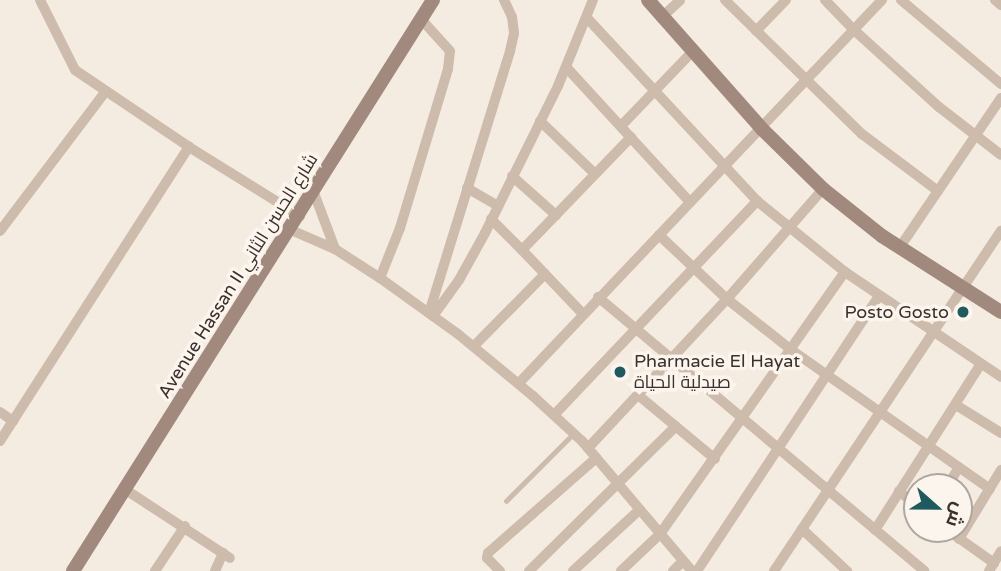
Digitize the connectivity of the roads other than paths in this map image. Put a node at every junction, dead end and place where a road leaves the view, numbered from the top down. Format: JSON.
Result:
{"nodes":[{"id":1,"x":40,"y":0,"type":"edge"},
{"id":2,"x":433,"y":0,"type":"edge"},
{"id":3,"x":593,"y":0,"type":"edge"},
{"id":4,"x":648,"y":0,"type":"edge"},
{"id":5,"x":680,"y":0,"type":"edge"},
{"id":6,"x":725,"y":0,"type":"edge"},
{"id":7,"x":786,"y":0,"type":"edge"},
{"id":8,"x":825,"y":0,"type":"edge"},
{"id":9,"x":882,"y":0,"type":"edge"},
{"id":10,"x":901,"y":0,"type":"edge"},
{"id":11,"x":995,"y":0,"type":"edge"},
{"id":12,"x":506,"y":1,"type":"edge"},
{"id":13,"x":1001,"y":5,"type":"edge"},
{"id":14,"x":661,"y":18,"type":"junction"},
{"id":15,"x":421,"y":19,"type":"junction"},
{"id":16,"x":588,"y":19,"type":"junction"},
{"id":17,"x":854,"y":30,"type":"junction"},
{"id":18,"x":756,"y":31,"type":"junction"},
{"id":19,"x":691,"y":53,"type":"junction"},
{"id":20,"x":566,"y":68,"type":"junction"},
{"id":21,"x":806,"y":82,"type":"junction"},
{"id":22,"x":1001,"y":84,"type":"edge"},
{"id":23,"x":654,"y":91,"type":"junction"},
{"id":24,"x":105,"y":92,"type":"junction"},
{"id":25,"x":1001,"y":99,"type":"edge"},
{"id":26,"x":540,"y":121,"type":"junction"},
{"id":27,"x":621,"y":127,"type":"junction"},
{"id":28,"x":762,"y":129,"type":"junction"},
{"id":29,"x":975,"y":136,"type":"junction"},
{"id":30,"x":631,"y":137,"type":"junction"},
{"id":31,"x":189,"y":147,"type":"junction"},
{"id":32,"x":1001,"y":155,"type":"edge"},
{"id":33,"x":724,"y":167,"type":"junction"},
{"id":34,"x":596,"y":174,"type":"junction"},
{"id":35,"x":512,"y":176,"type":"junction"},
{"id":36,"x":467,"y":188,"type":"junction"},
{"id":37,"x":823,"y":189,"type":"junction"},
{"id":38,"x":938,"y":191,"type":"junction"},
{"id":39,"x":314,"y":193,"type":"junction"},
{"id":40,"x":757,"y":201,"type":"junction"},
{"id":41,"x":690,"y":202,"type":"junction"},
{"id":42,"x":498,"y":206,"type":"junction"},
{"id":43,"x":556,"y":215,"type":"junction"},
{"id":44,"x":300,"y":216,"type":"junction"},
{"id":45,"x":491,"y":219,"type":"junction"},
{"id":46,"x":789,"y":228,"type":"junction"},
{"id":47,"x":290,"y":230,"type":"junction"},
{"id":48,"x":0,"y":231,"type":"edge"},
{"id":49,"x":1001,"y":231,"type":"edge"},
{"id":50,"x":659,"y":235,"type":"junction"},
{"id":51,"x":900,"y":247,"type":"junction"},
{"id":52,"x":335,"y":249,"type":"junction"},
{"id":53,"x":522,"y":250,"type":"junction"},
{"id":54,"x":692,"y":267,"type":"junction"},
{"id":55,"x":845,"y":272,"type":"junction"},
{"id":56,"x":545,"y":274,"type":"junction"},
{"id":57,"x":380,"y":278,"type":"junction"},
{"id":58,"x":964,"y":288,"type":"junction"},
{"id":59,"x":879,"y":296,"type":"junction"},
{"id":60,"x":598,"y":297,"type":"junction"},
{"id":61,"x":727,"y":299,"type":"junction"},
{"id":62,"x":1001,"y":312,"type":"edge"},
{"id":63,"x":431,"y":314,"type":"junction"},
{"id":64,"x":583,"y":314,"type":"junction"},
{"id":65,"x":635,"y":328,"type":"junction"},
{"id":66,"x":932,"y":334,"type":"junction"},
{"id":67,"x":474,"y":346,"type":"junction"},
{"id":68,"x":790,"y":349,"type":"junction"},
{"id":69,"x":670,"y":358,"type":"junction"},
{"id":70,"x":980,"y":365,"type":"junction"},
{"id":71,"x":826,"y":375,"type":"junction"},
{"id":72,"x":1001,"y":377,"type":"edge"},
{"id":73,"x":519,"y":383,"type":"junction"},
{"id":74,"x":638,"y":395,"type":"junction"},
{"id":75,"x":956,"y":405,"type":"junction"},
{"id":76,"x":0,"y":412,"type":"edge"},
{"id":77,"x":881,"y":412,"type":"junction"},
{"id":78,"x":555,"y":414,"type":"junction"},
{"id":79,"x":741,"y":418,"type":"junction"},
{"id":80,"x":13,"y":421,"type":"junction"},
{"id":81,"x":676,"y":426,"type":"junction"},
{"id":82,"x":575,"y":432,"type":"junction"},
{"id":83,"x":1001,"y":433,"type":"edge"},
{"id":84,"x":0,"y":442,"type":"edge"},
{"id":85,"x":929,"y":445,"type":"junction"},
{"id":86,"x":588,"y":447,"type":"junction"},
{"id":87,"x":778,"y":448,"type":"junction"},
{"id":88,"x":596,"y":458,"type":"junction"},
{"id":89,"x":715,"y":458,"type":"junction"},
{"id":90,"x":959,"y":467,"type":"junction"},
{"id":91,"x":1001,"y":470,"type":"edge"},
{"id":92,"x":955,"y":473,"type":"edge"},
{"id":93,"x":618,"y":484,"type":"junction"},
{"id":94,"x":990,"y":489,"type":"junction"},
{"id":95,"x":126,"y":490,"type":"junction"},
{"id":96,"x":829,"y":491,"type":"junction"},
{"id":97,"x":899,"y":491,"type":"junction"},
{"id":98,"x":903,"y":494,"type":"edge"},
{"id":99,"x":506,"y":501,"type":"dead end"},
{"id":100,"x":639,"y":510,"type":"junction"},
{"id":101,"x":973,"y":516,"type":"edge"},
{"id":102,"x":185,"y":526,"type":"junction"},
{"id":103,"x":803,"y":529,"type":"junction"},
{"id":104,"x":875,"y":530,"type":"junction"},
{"id":105,"x":660,"y":534,"type":"junction"},
{"id":106,"x":964,"y":543,"type":"edge"},
{"id":107,"x":1001,"y":553,"type":"edge"},
{"id":108,"x":683,"y":561,"type":"junction"},
{"id":109,"x":991,"y":567,"type":"edge"},
{"id":110,"x":73,"y":571,"type":"edge"},
{"id":111,"x":155,"y":571,"type":"edge"},
{"id":112,"x":215,"y":571,"type":"edge"},
{"id":113,"x":500,"y":571,"type":"edge"},
{"id":114,"x":529,"y":571,"type":"edge"},
{"id":115,"x":573,"y":571,"type":"edge"},
{"id":116,"x":621,"y":571,"type":"edge"},
{"id":117,"x":673,"y":571,"type":"edge"},
{"id":118,"x":694,"y":571,"type":"edge"},
{"id":119,"x":774,"y":571,"type":"edge"},
{"id":120,"x":847,"y":571,"type":"edge"},
{"id":121,"x":924,"y":571,"type":"edge"}],
"edges":[{"from":1,"to":24,"type":"street"},
{"from":2,"to":15,"type":"main road","name":"Avenue Hassan II شارع الحسن الثاني"},
{"from":3,"to":16,"type":"street"},
{"from":4,"to":14,"type":"main road"},
{"from":5,"to":14,"type":"street"},
{"from":6,"to":18,"type":"street"},
{"from":7,"to":18,"type":"street"},
{"from":8,"to":17,"type":"street"},
{"from":9,"to":17,"type":"street"},
{"from":10,"to":22,"type":"street"},
{"from":11,"to":13,"type":"street"},
{"from":12,"to":36,"type":"street"},
{"from":14,"to":19,"type":"main road"},
{"from":15,"to":39,"type":"main road","name":"Avenue Hassan II شارع الحسن الثاني"},
{"from":15,"to":57,"type":"street"},
{"from":16,"to":20,"type":"street"},
{"from":16,"to":23,"type":"street"},
{"from":17,"to":21,"type":"street"},
{"from":17,"to":29,"type":"street"},
{"from":18,"to":21,"type":"street"},
{"from":19,"to":23,"type":"street"},
{"from":19,"to":28,"type":"main road"},
{"from":20,"to":26,"type":"street"},
{"from":20,"to":27,"type":"street"},
{"from":21,"to":28,"type":"street"},
{"from":21,"to":38,"type":"street"},
{"from":23,"to":27,"type":"street"},
{"from":23,"to":33,"type":"street"},
{"from":24,"to":31,"type":"street"},
{"from":24,"to":48,"type":"street"},
{"from":25,"to":29,"type":"street"},
{"from":26,"to":34,"type":"street"},
{"from":26,"to":35,"type":"street"},
{"from":27,"to":30,"type":"street"},
{"from":28,"to":33,"type":"street"},
{"from":28,"to":37,"type":"main road"},
{"from":29,"to":32,"type":"street"},
{"from":29,"to":38,"type":"street"},
{"from":30,"to":34,"type":"street"},
{"from":30,"to":41,"type":"street"},
{"from":31,"to":44,"type":"street"},
{"from":31,"to":80,"type":"street"},
{"from":33,"to":40,"type":"street"},
{"from":33,"to":41,"type":"street"},
{"from":34,"to":43,"type":"street"},
{"from":35,"to":42,"type":"street"},
{"from":35,"to":43,"type":"street"},
{"from":36,"to":42,"type":"street"},
{"from":36,"to":63,"type":"street"},
{"from":37,"to":46,"type":"street"},
{"from":37,"to":51,"type":"main road"},
{"from":38,"to":51,"type":"street"},
{"from":39,"to":44,"type":"main road","name":"Avenue Hassan II شارع الحسن الثاني"},
{"from":39,"to":52,"type":"street"},
{"from":40,"to":46,"type":"street"},
{"from":40,"to":54,"type":"street"},
{"from":41,"to":50,"type":"street"},
{"from":42,"to":45,"type":"street"},
{"from":43,"to":53,"type":"street"},
{"from":44,"to":47,"type":"main road","name":"Avenue Hassan II شارع الحسن الثاني"},
{"from":45,"to":53,"type":"street"},
{"from":45,"to":63,"type":"street"},
{"from":46,"to":55,"type":"street"},
{"from":46,"to":61,"type":"street"},
{"from":47,"to":52,"type":"street"},
{"from":47,"to":95,"type":"main road","name":"Avenue Hassan II شارع الحسن الثاني"},
{"from":49,"to":58,"type":"street"},
{"from":50,"to":54,"type":"street"},
{"from":50,"to":60,"type":"street"},
{"from":51,"to":58,"type":"main road"},
{"from":52,"to":57,"type":"street"},
{"from":53,"to":56,"type":"street"},
{"from":54,"to":61,"type":"street"},
{"from":54,"to":65,"type":"street"},
{"from":55,"to":59,"type":"street"},
{"from":55,"to":68,"type":"street"},
{"from":56,"to":64,"type":"street"},
{"from":56,"to":67,"type":"street"},
{"from":57,"to":63,"type":"street"},
{"from":58,"to":62,"type":"main road"},
{"from":58,"to":66,"type":"street"},
{"from":59,"to":66,"type":"street"},
{"from":59,"to":71,"type":"street"},
{"from":60,"to":64,"type":"street"},
{"from":60,"to":65,"type":"street"},
{"from":61,"to":68,"type":"street"},
{"from":61,"to":69,"type":"street"},
{"from":63,"to":67,"type":"street"},
{"from":64,"to":73,"type":"street"},
{"from":65,"to":69,"type":"street"},
{"from":65,"to":78,"type":"street"},
{"from":66,"to":70,"type":"street"},
{"from":66,"to":77,"type":"street"},
{"from":67,"to":73,"type":"street"},
{"from":68,"to":71,"type":"street"},
{"from":68,"to":79,"type":"street"},
{"from":69,"to":74,"type":"street"},
{"from":69,"to":79,"type":"street"},
{"from":70,"to":72,"type":"street"},
{"from":70,"to":75,"type":"street"},
{"from":71,"to":77,"type":"street"},
{"from":71,"to":87,"type":"street"},
{"from":73,"to":78,"type":"street"},
{"from":74,"to":81,"type":"street"},
{"from":74,"to":86,"type":"street"},
{"from":75,"to":83,"type":"street"},
{"from":75,"to":85,"type":"street"},
{"from":76,"to":80,"type":"street"},
{"from":77,"to":85,"type":"street"},
{"from":77,"to":96,"type":"street"},
{"from":78,"to":82,"type":"street"},
{"from":79,"to":87,"type":"street"},
{"from":79,"to":89,"type":"street"},
{"from":80,"to":84,"type":"street"},
{"from":81,"to":89,"type":"street"},
{"from":81,"to":93,"type":"street"},
{"from":82,"to":86,"type":"street"},
{"from":82,"to":99,"type":"lane"},
{"from":85,"to":90,"type":"street"},
{"from":85,"to":97,"type":"street"},
{"from":86,"to":88,"type":"street"},
{"from":87,"to":96,"type":"street"},
{"from":87,"to":118,"type":"street"},
{"from":88,"to":93,"type":"street"},
{"from":88,"to":113,"type":"street"},
{"from":89,"to":105,"type":"street"},
{"from":90,"to":92,"type":"street"},
{"from":90,"to":94,"type":"street"},
{"from":91,"to":94,"type":"street"},
{"from":93,"to":100,"type":"street"},
{"from":93,"to":114,"type":"street"},
{"from":94,"to":101,"type":"street"},
{"from":95,"to":102,"type":"street"},
{"from":95,"to":110,"type":"main road","name":"Avenue Hassan II شارع الحسن الثاني"},
{"from":96,"to":103,"type":"street"},
{"from":96,"to":104,"type":"street"},
{"from":97,"to":98,"type":"street"},
{"from":97,"to":104,"type":"street"},
{"from":100,"to":105,"type":"street"},
{"from":100,"to":115,"type":"street"},
{"from":102,"to":111,"type":"street"},
{"from":102,"to":112,"type":"street"},
{"from":103,"to":119,"type":"street"},
{"from":103,"to":120,"type":"street"},
{"from":104,"to":121,"type":"street"},
{"from":105,"to":108,"type":"street"},
{"from":105,"to":116,"type":"street"},
{"from":106,"to":109,"type":"street"},
{"from":107,"to":109,"type":"street"},
{"from":108,"to":117,"type":"street"},
{"from":108,"to":118,"type":"street"}]}
